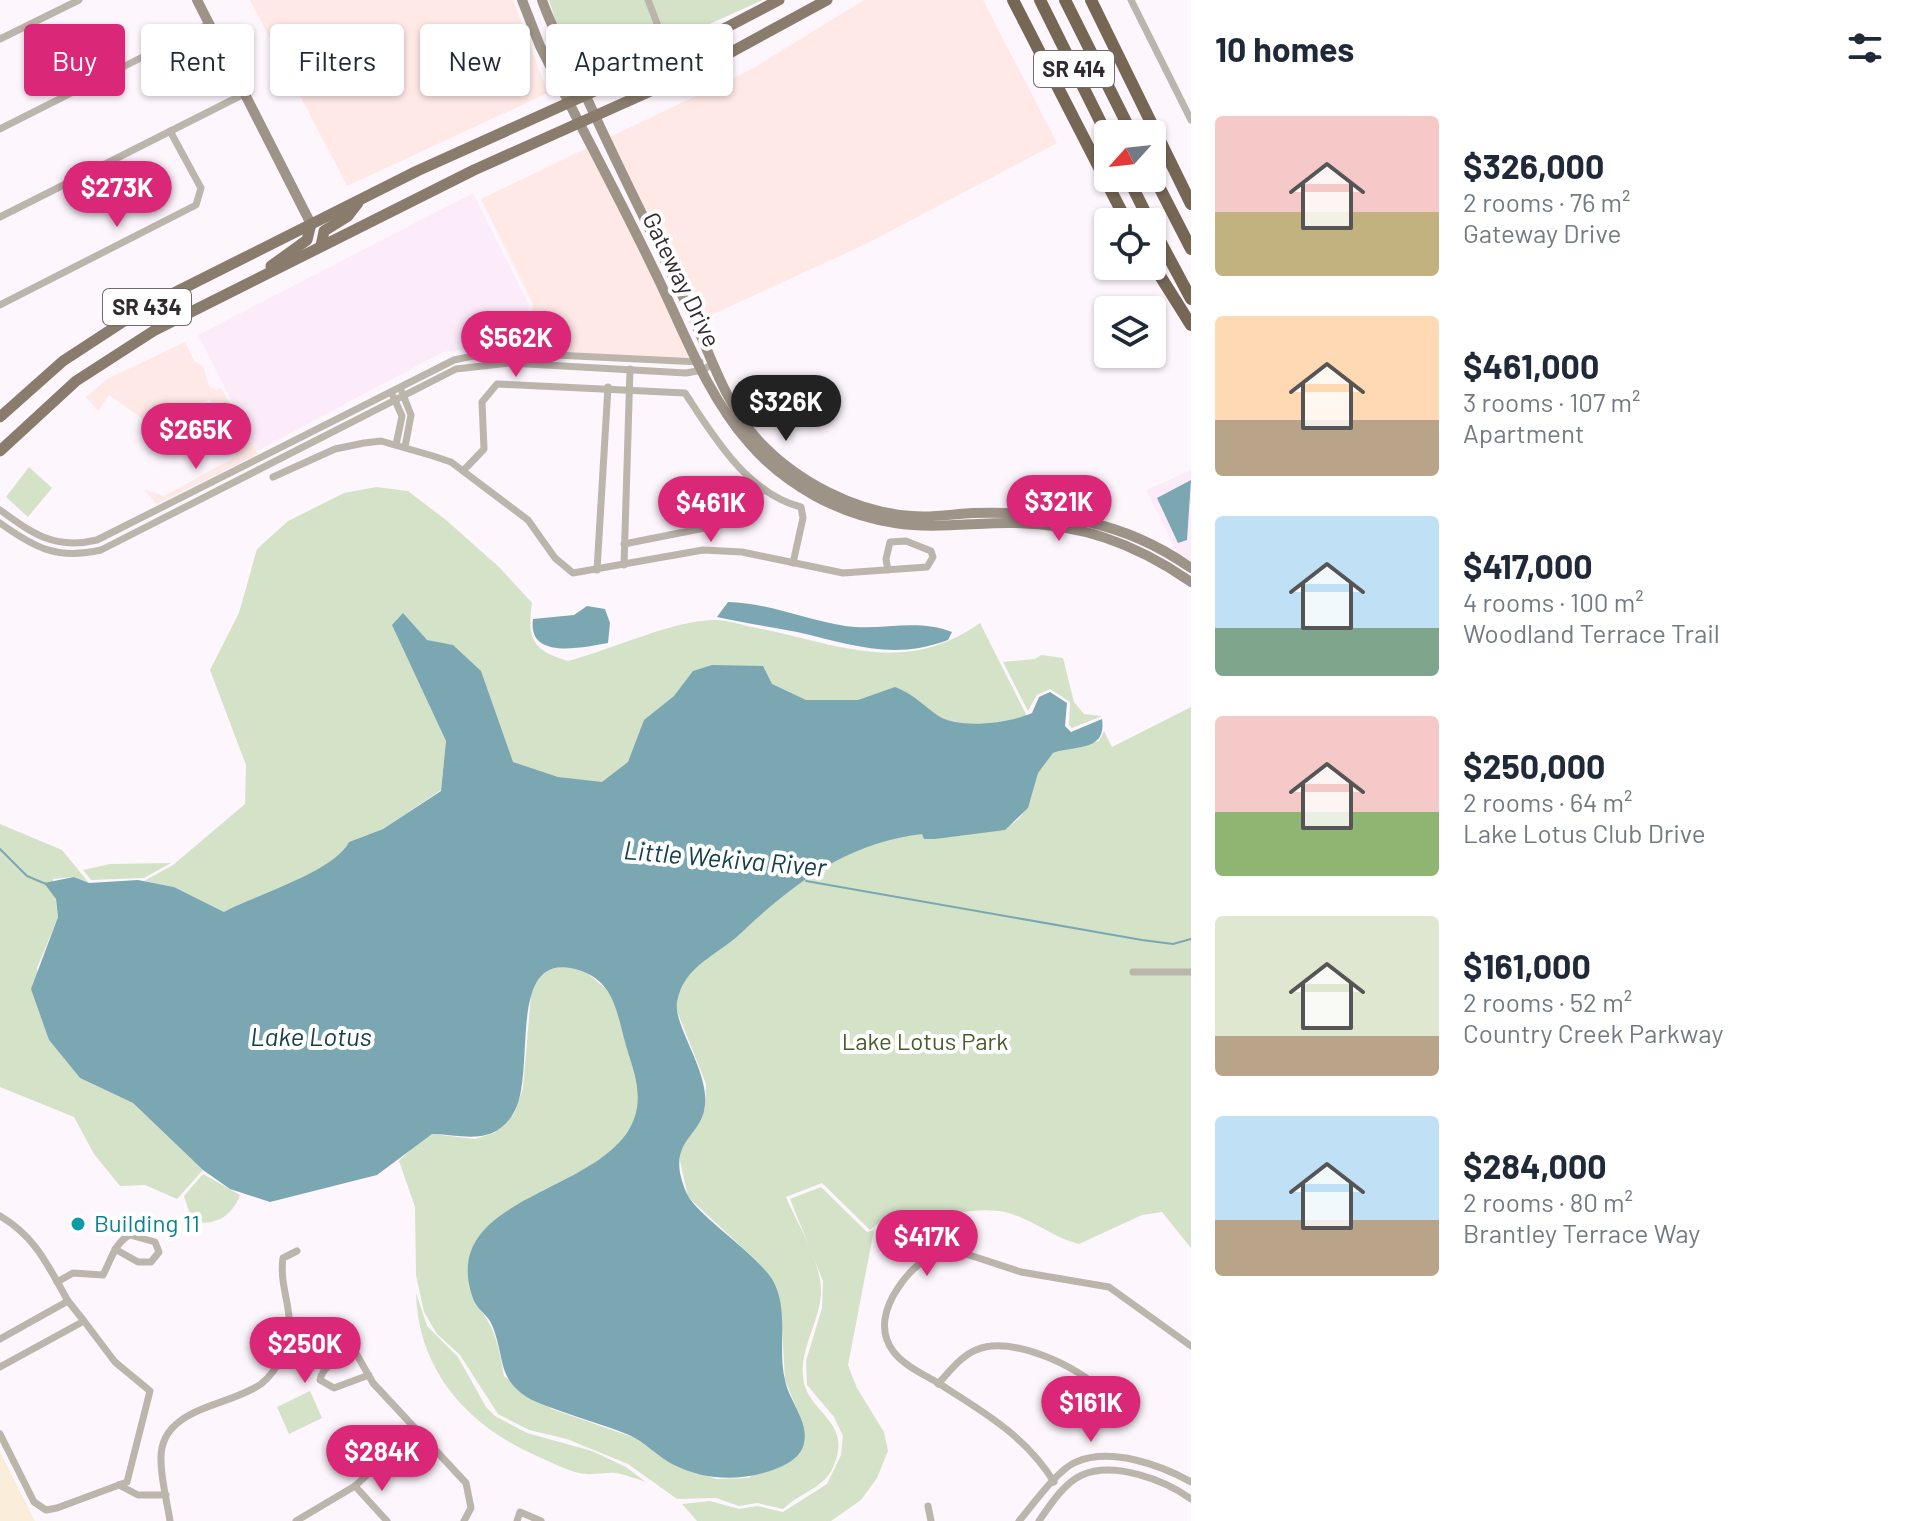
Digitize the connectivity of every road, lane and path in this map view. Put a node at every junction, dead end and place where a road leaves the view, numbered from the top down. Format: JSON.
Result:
{"nodes":[{"id":1,"x":79,"y":0,"type":"edge"},
{"id":2,"x":197,"y":0,"type":"edge"},
{"id":3,"x":522,"y":0,"type":"edge"},
{"id":4,"x":542,"y":0,"type":"edge"},
{"id":5,"x":648,"y":0,"type":"edge"},
{"id":6,"x":779,"y":0,"type":"edge"},
{"id":7,"x":827,"y":0,"type":"edge"},
{"id":8,"x":1013,"y":0,"type":"edge"},
{"id":9,"x":1040,"y":0,"type":"edge"},
{"id":10,"x":1065,"y":0,"type":"edge"},
{"id":11,"x":1091,"y":0,"type":"edge"},
{"id":12,"x":1131,"y":0,"type":"edge"},
{"id":13,"x":208,"y":24,"type":"edge"},
{"id":14,"x":553,"y":24,"type":"edge"},
{"id":15,"x":657,"y":24,"type":"edge"},
{"id":16,"x":733,"y":24,"type":"edge"},
{"id":17,"x":0,"y":39,"type":"edge"},
{"id":18,"x":141,"y":58,"type":"edge"},
{"id":19,"x":240,"y":96,"type":"edge"},
{"id":20,"x":245,"y":96,"type":"edge"},
{"id":21,"x":585,"y":96,"type":"joint"},
{"id":22,"x":569,"y":103,"type":"junction"},
{"id":23,"x":595,"y":118,"type":"junction"},
{"id":24,"x":1100,"y":120,"type":"edge"},
{"id":25,"x":1125,"y":120,"type":"edge"},
{"id":26,"x":1191,"y":120,"type":"edge"},
{"id":27,"x":581,"y":124,"type":"junction"},
{"id":28,"x":0,"y":129,"type":"edge"},
{"id":29,"x":170,"y":131,"type":"junction"},
{"id":30,"x":1162,"y":192,"type":"edge"},
{"id":31,"x":360,"y":199,"type":"junction"},
{"id":32,"x":1191,"y":204,"type":"edge"},
{"id":33,"x":1120,"y":208,"type":"edge"},
{"id":34,"x":0,"y":217,"type":"edge"},
{"id":35,"x":311,"y":224,"type":"junction"},
{"id":36,"x":321,"y":246,"type":"junction"},
{"id":37,"x":659,"y":249,"type":"junction"},
{"id":38,"x":1191,"y":249,"type":"edge"},
{"id":39,"x":1166,"y":252,"type":"edge"},
{"id":40,"x":647,"y":255,"type":"junction"},
{"id":41,"x":263,"y":275,"type":"junction"},
{"id":42,"x":1163,"y":280,"type":"edge"},
{"id":43,"x":1191,"y":299,"type":"edge"},
{"id":44,"x":0,"y":305,"type":"edge"},
{"id":45,"x":1191,"y":325,"type":"edge"},
{"id":46,"x":630,"y":359,"type":"junction"},
{"id":47,"x":704,"y":365,"type":"junction"},
{"id":48,"x":630,"y":371,"type":"junction"},
{"id":49,"x":399,"y":386,"type":"junction"},
{"id":50,"x":608,"y":387,"type":"junction"},
{"id":51,"x":630,"y":388,"type":"junction"},
{"id":52,"x":390,"y":391,"type":"junction"},
{"id":53,"x":404,"y":396,"type":"junction"},
{"id":54,"x":395,"y":400,"type":"junction"},
{"id":55,"x":406,"y":416,"type":"junction"},
{"id":56,"x":0,"y":417,"type":"edge"},
{"id":57,"x":400,"y":446,"type":"junction"},
{"id":58,"x":0,"y":451,"type":"edge"},
{"id":59,"x":463,"y":471,"type":"junction"},
{"id":60,"x":273,"y":477,"type":"dead end"},
{"id":61,"x":764,"y":489,"type":"junction"},
{"id":62,"x":0,"y":510,"type":"edge"},
{"id":63,"x":0,"y":523,"type":"edge"},
{"id":64,"x":624,"y":544,"type":"junction"},
{"id":65,"x":793,"y":563,"type":"junction"},
{"id":66,"x":624,"y":565,"type":"junction"},
{"id":67,"x":597,"y":570,"type":"junction"},
{"id":68,"x":888,"y":570,"type":"junction"},
{"id":69,"x":1189,"y":573,"type":"edge"},
{"id":70,"x":1133,"y":972,"type":"dead end"},
{"id":71,"x":1191,"y":972,"type":"edge"},
{"id":72,"x":0,"y":1216,"type":"edge"},
{"id":73,"x":115,"y":1249,"type":"junction"},
{"id":74,"x":297,"y":1251,"type":"dead end"},
{"id":75,"x":57,"y":1282,"type":"junction"},
{"id":76,"x":68,"y":1301,"type":"junction"},
{"id":77,"x":84,"y":1321,"type":"junction"},
{"id":78,"x":0,"y":1339,"type":"edge"},
{"id":79,"x":1191,"y":1346,"type":"edge"},
{"id":80,"x":0,"y":1367,"type":"edge"},
{"id":81,"x":369,"y":1375,"type":"junction"},
{"id":82,"x":938,"y":1384,"type":"junction"},
{"id":83,"x":1102,"y":1391,"type":"dead end"},
{"id":84,"x":416,"y":1430,"type":"junction"},
{"id":85,"x":0,"y":1434,"type":"edge"},
{"id":86,"x":1054,"y":1482,"type":"junction"},
{"id":87,"x":1191,"y":1482,"type":"edge"},
{"id":88,"x":119,"y":1485,"type":"junction"},
{"id":89,"x":355,"y":1486,"type":"junction"},
{"id":90,"x":166,"y":1495,"type":"junction"},
{"id":91,"x":1191,"y":1499,"type":"edge"},
{"id":92,"x":928,"y":1506,"type":"dead end"},
{"id":93,"x":170,"y":1521,"type":"edge"},
{"id":94,"x":296,"y":1521,"type":"edge"},
{"id":95,"x":387,"y":1521,"type":"edge"},
{"id":96,"x":464,"y":1521,"type":"edge"},
{"id":97,"x":517,"y":1521,"type":"edge"},
{"id":98,"x":541,"y":1521,"type":"edge"},
{"id":99,"x":931,"y":1521,"type":"edge"},
{"id":100,"x":1019,"y":1521,"type":"edge"},
{"id":101,"x":1039,"y":1521,"type":"edge"}],
"edges":[{"from":1,"to":17,"type":"street"},
{"from":2,"to":13,"type":"street"},
{"from":3,"to":22,"type":"street","name":"Gateway Drive"},
{"from":4,"to":14,"type":"street","name":"Gateway Drive"},
{"from":5,"to":15,"type":"street"},
{"from":6,"to":16,"type":"main road","number":"SR 434"},
{"from":7,"to":23,"type":"main road","number":"SR 434"},
{"from":8,"to":33,"type":"highway"},
{"from":9,"to":24,"type":"highway","number":"SR 414"},
{"from":10,"to":25,"type":"highway","number":"SR 414"},
{"from":11,"to":32,"type":"highway"},
{"from":12,"to":26,"type":"street"},
{"from":18,"to":28,"type":"street"},
{"from":19,"to":29,"type":"street"},
{"from":20,"to":35,"type":"street"},
{"from":21,"to":22,"type":"main road","number":"SR 434"},
{"from":21,"to":23,"type":"street","name":"Gateway Drive"},
{"from":22,"to":27,"type":"street","name":"Gateway Drive"},
{"from":22,"to":31,"type":"main road","number":"SR 434"},
{"from":23,"to":27,"type":"main road","number":"SR 434"},
{"from":23,"to":37,"type":"street","name":"Gateway Drive"},
{"from":27,"to":36,"type":"main road","number":"SR 434"},
{"from":27,"to":40,"type":"street","name":"Gateway Drive"},
{"from":29,"to":34,"type":"street"},
{"from":29,"to":44,"type":"street"},
{"from":30,"to":38,"type":"highway"},
{"from":31,"to":35,"type":"main road","number":"SR 434"},
{"from":31,"to":36,"type":"main road"},
{"from":35,"to":41,"type":"main road"},
{"from":35,"to":56,"type":"main road","number":"SR 434"},
{"from":36,"to":41,"type":"main road","number":"SR 434"},
{"from":37,"to":40,"type":"street"},
{"from":37,"to":47,"type":"street","name":"Gateway Drive"},
{"from":39,"to":43,"type":"highway"},
{"from":40,"to":47,"type":"street","name":"Gateway Drive"},
{"from":41,"to":58,"type":"main road","number":"SR 434"},
{"from":42,"to":45,"type":"highway"},
{"from":46,"to":47,"type":"street"},
{"from":46,"to":48,"type":"street"},
{"from":46,"to":49,"type":"street"},
{"from":47,"to":48,"type":"street"},
{"from":47,"to":69,"type":"street","name":"Gateway Drive"},
{"from":48,"to":51,"type":"street"},
{"from":48,"to":53,"type":"street"},
{"from":49,"to":52,"type":"street"},
{"from":49,"to":53,"type":"street"},
{"from":50,"to":51,"type":"street"},
{"from":50,"to":59,"type":"street"},
{"from":50,"to":67,"type":"street"},
{"from":51,"to":61,"type":"street"},
{"from":51,"to":64,"type":"street"},
{"from":52,"to":54,"type":"street"},
{"from":52,"to":62,"type":"street"},
{"from":53,"to":54,"type":"street"},
{"from":53,"to":55,"type":"street"},
{"from":54,"to":55,"type":"street"},
{"from":54,"to":63,"type":"street"},
{"from":55,"to":57,"type":"street"},
{"from":57,"to":59,"type":"street"},
{"from":57,"to":60,"type":"street"},
{"from":59,"to":67,"type":"street"},
{"from":61,"to":64,"type":"street"},
{"from":61,"to":65,"type":"street"},
{"from":64,"to":66,"type":"street"},
{"from":65,"to":66,"type":"street"},
{"from":65,"to":68,"type":"street"},
{"from":66,"to":67,"type":"street"},
{"from":68,"to":68,"type":"street"},
{"from":70,"to":71,"type":"street"},
{"from":72,"to":75,"type":"street"},
{"from":73,"to":73,"type":"street"},
{"from":73,"to":75,"type":"street"},
{"from":74,"to":90,"type":"street"},
{"from":75,"to":76,"type":"street"},
{"from":76,"to":77,"type":"street"},
{"from":76,"to":78,"type":"street"},
{"from":77,"to":80,"type":"street"},
{"from":77,"to":88,"type":"street"},
{"from":79,"to":82,"type":"street"},
{"from":81,"to":81,"type":"street"},
{"from":81,"to":84,"type":"street"},
{"from":82,"to":83,"type":"street"},
{"from":82,"to":86,"type":"street"},
{"from":84,"to":89,"type":"street"},
{"from":84,"to":96,"type":"street"},
{"from":85,"to":88,"type":"street"},
{"from":86,"to":87,"type":"street"},
{"from":86,"to":100,"type":"street"},
{"from":88,"to":90,"type":"street"},
{"from":89,"to":94,"type":"street"},
{"from":89,"to":95,"type":"street"},
{"from":90,"to":93,"type":"street"},
{"from":91,"to":101,"type":"street"},
{"from":92,"to":99,"type":"street"},
{"from":97,"to":98,"type":"street"}]}
